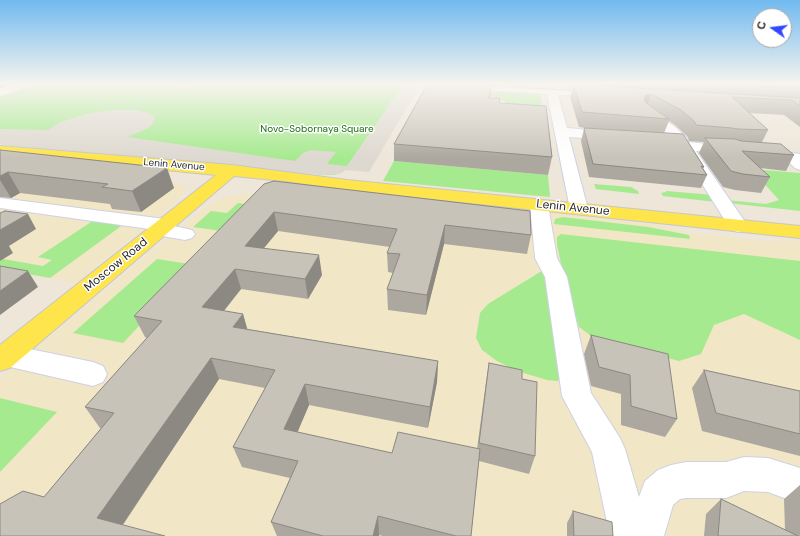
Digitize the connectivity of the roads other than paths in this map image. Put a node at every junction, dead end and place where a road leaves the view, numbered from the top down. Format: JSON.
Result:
{"nodes":[{"id":1,"x":555,"y":108,"type":"edge"},
{"id":2,"x":646,"y":114,"type":"edge"},
{"id":3,"x":561,"y":132,"type":"junction"},
{"id":4,"x":628,"y":137,"type":"edge"},
{"id":5,"x":659,"y":140,"type":"edge"},
{"id":6,"x":724,"y":149,"type":"edge"},
{"id":7,"x":0,"y":150,"type":"edge"},
{"id":8,"x":0,"y":158,"type":"edge"},
{"id":9,"x":232,"y":170,"type":"junction"},
{"id":10,"x":217,"y":182,"type":"junction"},
{"id":11,"x":347,"y":185,"type":"junction"},
{"id":12,"x":539,"y":205,"type":"junction"},
{"id":13,"x":579,"y":209,"type":"junction"},
{"id":14,"x":3,"y":212,"type":"edge"},
{"id":15,"x":738,"y":226,"type":"junction"},
{"id":16,"x":161,"y":228,"type":"junction"},
{"id":17,"x":800,"y":232,"type":"edge"},
{"id":18,"x":185,"y":234,"type":"dead end"},
{"id":19,"x":3,"y":357,"type":"edge"},
{"id":20,"x":93,"y":374,"type":"dead end"},
{"id":21,"x":800,"y":486,"type":"edge"},
{"id":22,"x":630,"y":536,"type":"edge"},
{"id":23,"x":644,"y":536,"type":"edge"}],
"edges":[{"from":1,"to":3,"type":"street"},
{"from":2,"to":5,"type":"street"},
{"from":3,"to":4,"type":"street"},
{"from":3,"to":13,"type":"street"},
{"from":6,"to":15,"type":"street"},
{"from":7,"to":9,"type":"main road","name":"Lenin Avenue"},
{"from":8,"to":10,"type":"main road","name":"Lenin Avenue"},
{"from":9,"to":10,"type":"main road","name":"Moscow Road"},
{"from":9,"to":11,"type":"main road","name":"Lenin Avenue"},
{"from":10,"to":11,"type":"main road","name":"Lenin Avenue"},
{"from":10,"to":16,"type":"main road","name":"Moscow Road"},
{"from":11,"to":12,"type":"main road","name":"Lenin Avenue"},
{"from":12,"to":13,"type":"main road","name":"Lenin Avenue"},
{"from":12,"to":22,"type":"street"},
{"from":13,"to":15,"type":"main road","name":"Lenin Avenue"},
{"from":14,"to":16,"type":"street"},
{"from":15,"to":17,"type":"main road","name":"Lenin Avenue"},
{"from":16,"to":18,"type":"street"},
{"from":16,"to":19,"type":"main road","name":"Moscow Road"},
{"from":19,"to":20,"type":"street"},
{"from":21,"to":23,"type":"street"}]}
